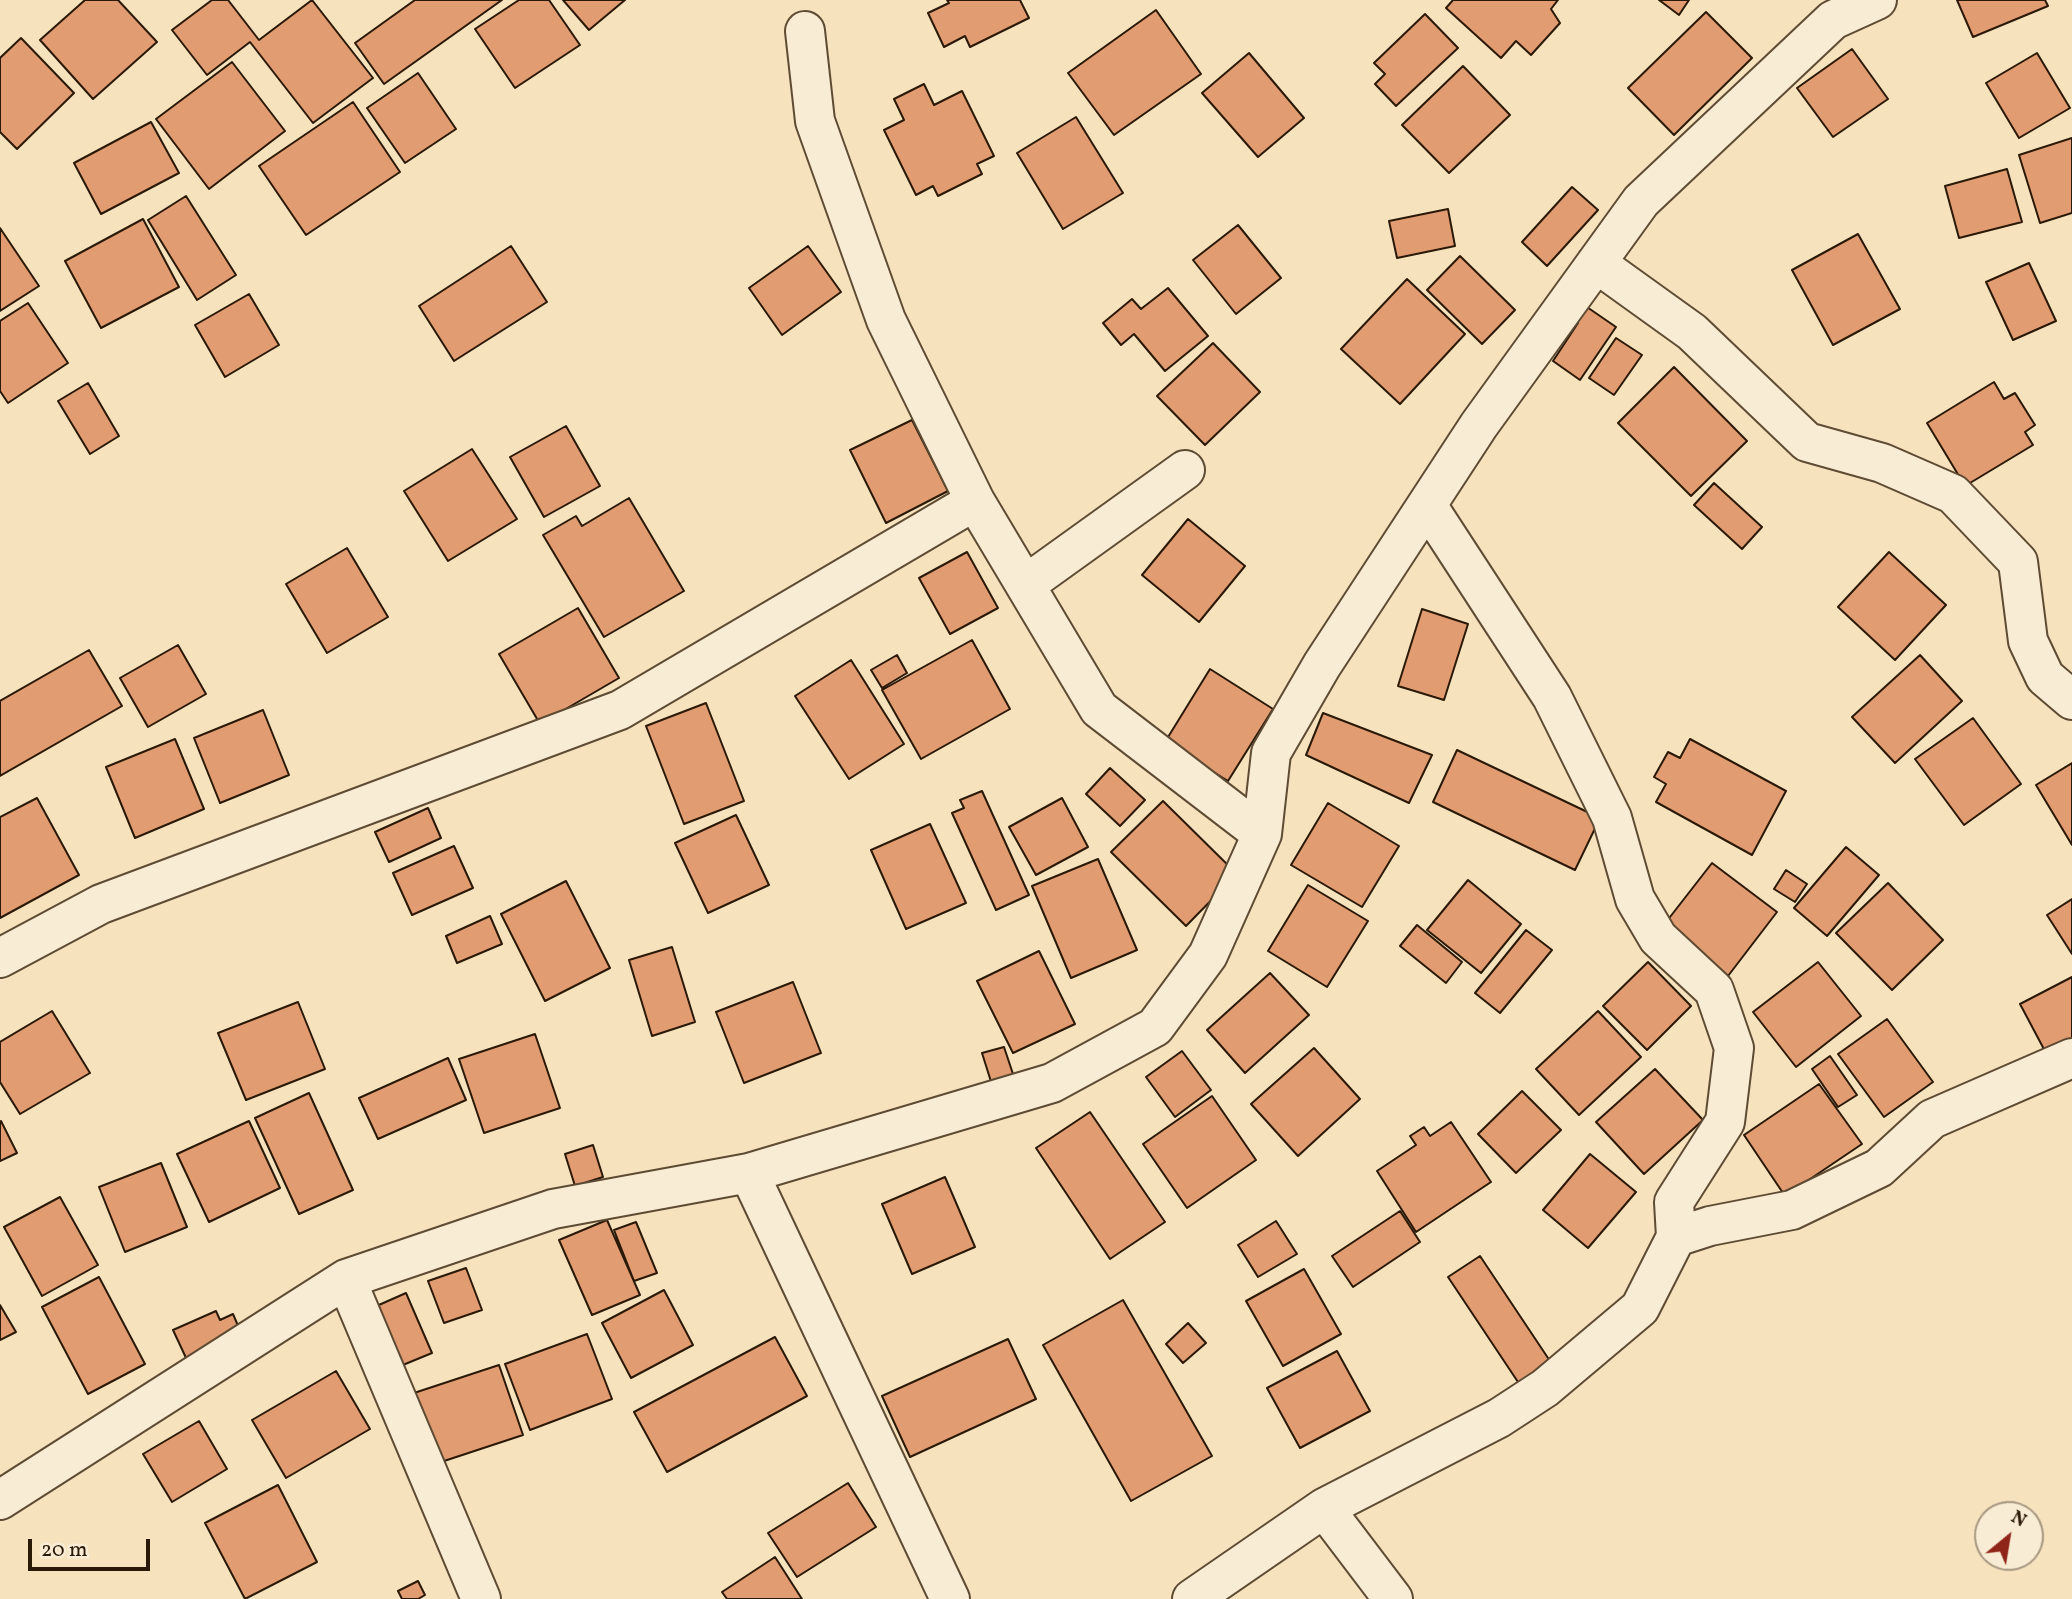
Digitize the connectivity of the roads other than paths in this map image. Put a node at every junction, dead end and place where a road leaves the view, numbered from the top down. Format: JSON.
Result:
{"nodes":[{"id":1,"x":1877,"y":0,"type":"edge"},
{"id":2,"x":805,"y":30,"type":"dead end"},
{"id":3,"x":1596,"y":263,"type":"junction"},
{"id":4,"x":1185,"y":470,"type":"dead end"},
{"id":5,"x":975,"y":501,"type":"junction"},
{"id":6,"x":1427,"y":505,"type":"junction"},
{"id":7,"x":1025,"y":585,"type":"junction"},
{"id":8,"x":2072,"y":700,"type":"edge"},
{"id":9,"x":1262,"y":834,"type":"junction"},
{"id":10,"x":0,"y":958,"type":"edge"},
{"id":11,"x":2072,"y":1058,"type":"edge"},
{"id":12,"x":749,"y":1173,"type":"junction"},
{"id":13,"x":1676,"y":1237,"type":"junction"},
{"id":14,"x":346,"y":1279,"type":"junction"},
{"id":15,"x":0,"y":1500,"type":"edge"},
{"id":16,"x":1324,"y":1508,"type":"junction"},
{"id":17,"x":481,"y":1599,"type":"edge"},
{"id":18,"x":950,"y":1599,"type":"edge"},
{"id":19,"x":1192,"y":1599,"type":"edge"},
{"id":20,"x":1393,"y":1599,"type":"edge"}],
"edges":[{"from":1,"to":3,"type":"street"},
{"from":2,"to":5,"type":"street"},
{"from":3,"to":6,"type":"street"},
{"from":3,"to":8,"type":"street"},
{"from":4,"to":7,"type":"street"},
{"from":5,"to":7,"type":"street"},
{"from":5,"to":10,"type":"street"},
{"from":6,"to":9,"type":"street"},
{"from":6,"to":13,"type":"street"},
{"from":7,"to":9,"type":"street"},
{"from":9,"to":12,"type":"street"},
{"from":11,"to":13,"type":"street"},
{"from":12,"to":14,"type":"street"},
{"from":12,"to":18,"type":"street"},
{"from":13,"to":16,"type":"street"},
{"from":14,"to":15,"type":"street"},
{"from":14,"to":17,"type":"street"},
{"from":16,"to":19,"type":"street"},
{"from":16,"to":20,"type":"street"}]}
